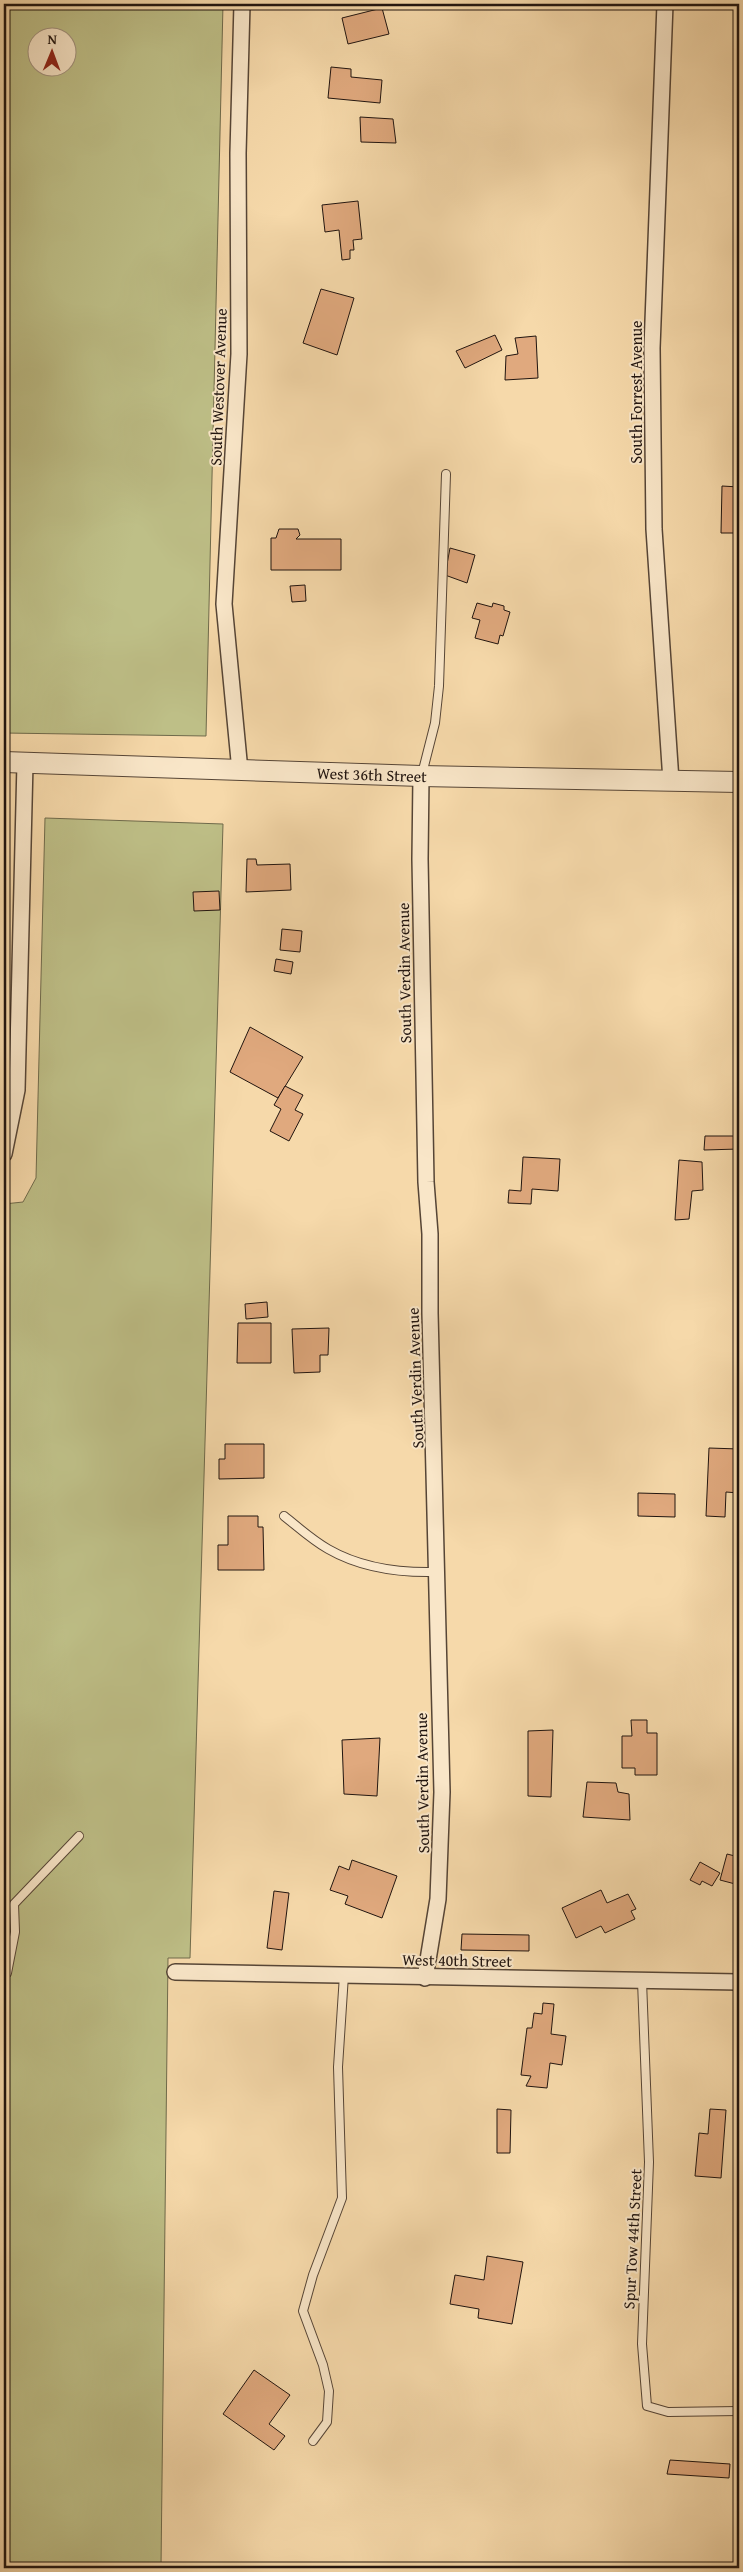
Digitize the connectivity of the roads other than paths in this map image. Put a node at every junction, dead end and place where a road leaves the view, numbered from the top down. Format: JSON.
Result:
{"nodes":[{"id":1,"x":242,"y":4,"type":"edge"},
{"id":2,"x":664,"y":4,"type":"edge"},
{"id":3,"x":446,"y":474,"type":"dead end"},
{"id":4,"x":4,"y":762,"type":"edge"},
{"id":5,"x":25,"y":763,"type":"junction"},
{"id":6,"x":240,"y":771,"type":"junction"},
{"id":7,"x":421,"y":776,"type":"junction"},
{"id":8,"x":671,"y":780,"type":"junction"},
{"id":9,"x":739,"y":782,"type":"edge"},
{"id":10,"x":4,"y":1154,"type":"edge"},
{"id":11,"x":284,"y":1516,"type":"dead end"},
{"id":12,"x":436,"y":1572,"type":"junction"},
{"id":13,"x":79,"y":1836,"type":"dead end"},
{"id":14,"x":175,"y":1972,"type":"dead end"},
{"id":15,"x":4,"y":1973,"type":"edge"},
{"id":16,"x":344,"y":1975,"type":"junction"},
{"id":17,"x":425,"y":1978,"type":"junction"},
{"id":18,"x":642,"y":1981,"type":"junction"},
{"id":19,"x":739,"y":1982,"type":"edge"},
{"id":20,"x":739,"y":2411,"type":"edge"},
{"id":21,"x":313,"y":2441,"type":"dead end"}],
"edges":[{"from":1,"to":6,"type":"street","name":"South Westover Avenue"},
{"from":2,"to":8,"type":"street","name":"South Forrest Avenue"},
{"from":3,"to":7,"type":"lane"},
{"from":4,"to":5,"type":"street","name":"West 36th Street"},
{"from":5,"to":6,"type":"street","name":"West 36th Street"},
{"from":5,"to":10,"type":"street"},
{"from":6,"to":7,"type":"street","name":"West 36th Street"},
{"from":7,"to":8,"type":"street","name":"West 36th Street"},
{"from":7,"to":12,"type":"street","name":"South Verdin Avenue"},
{"from":8,"to":9,"type":"street","name":"West 36th Street"},
{"from":11,"to":12,"type":"lane"},
{"from":12,"to":17,"type":"street","name":"South Verdin Avenue"},
{"from":13,"to":15,"type":"lane"},
{"from":14,"to":16,"type":"street","name":"West 40th Street"},
{"from":16,"to":17,"type":"street","name":"West 40th Street"},
{"from":16,"to":21,"type":"lane"},
{"from":17,"to":18,"type":"street","name":"West 40th Street"},
{"from":18,"to":19,"type":"street","name":"West 40th Street"},
{"from":18,"to":20,"type":"lane","name":"Spur Tow 44th Street"}]}
